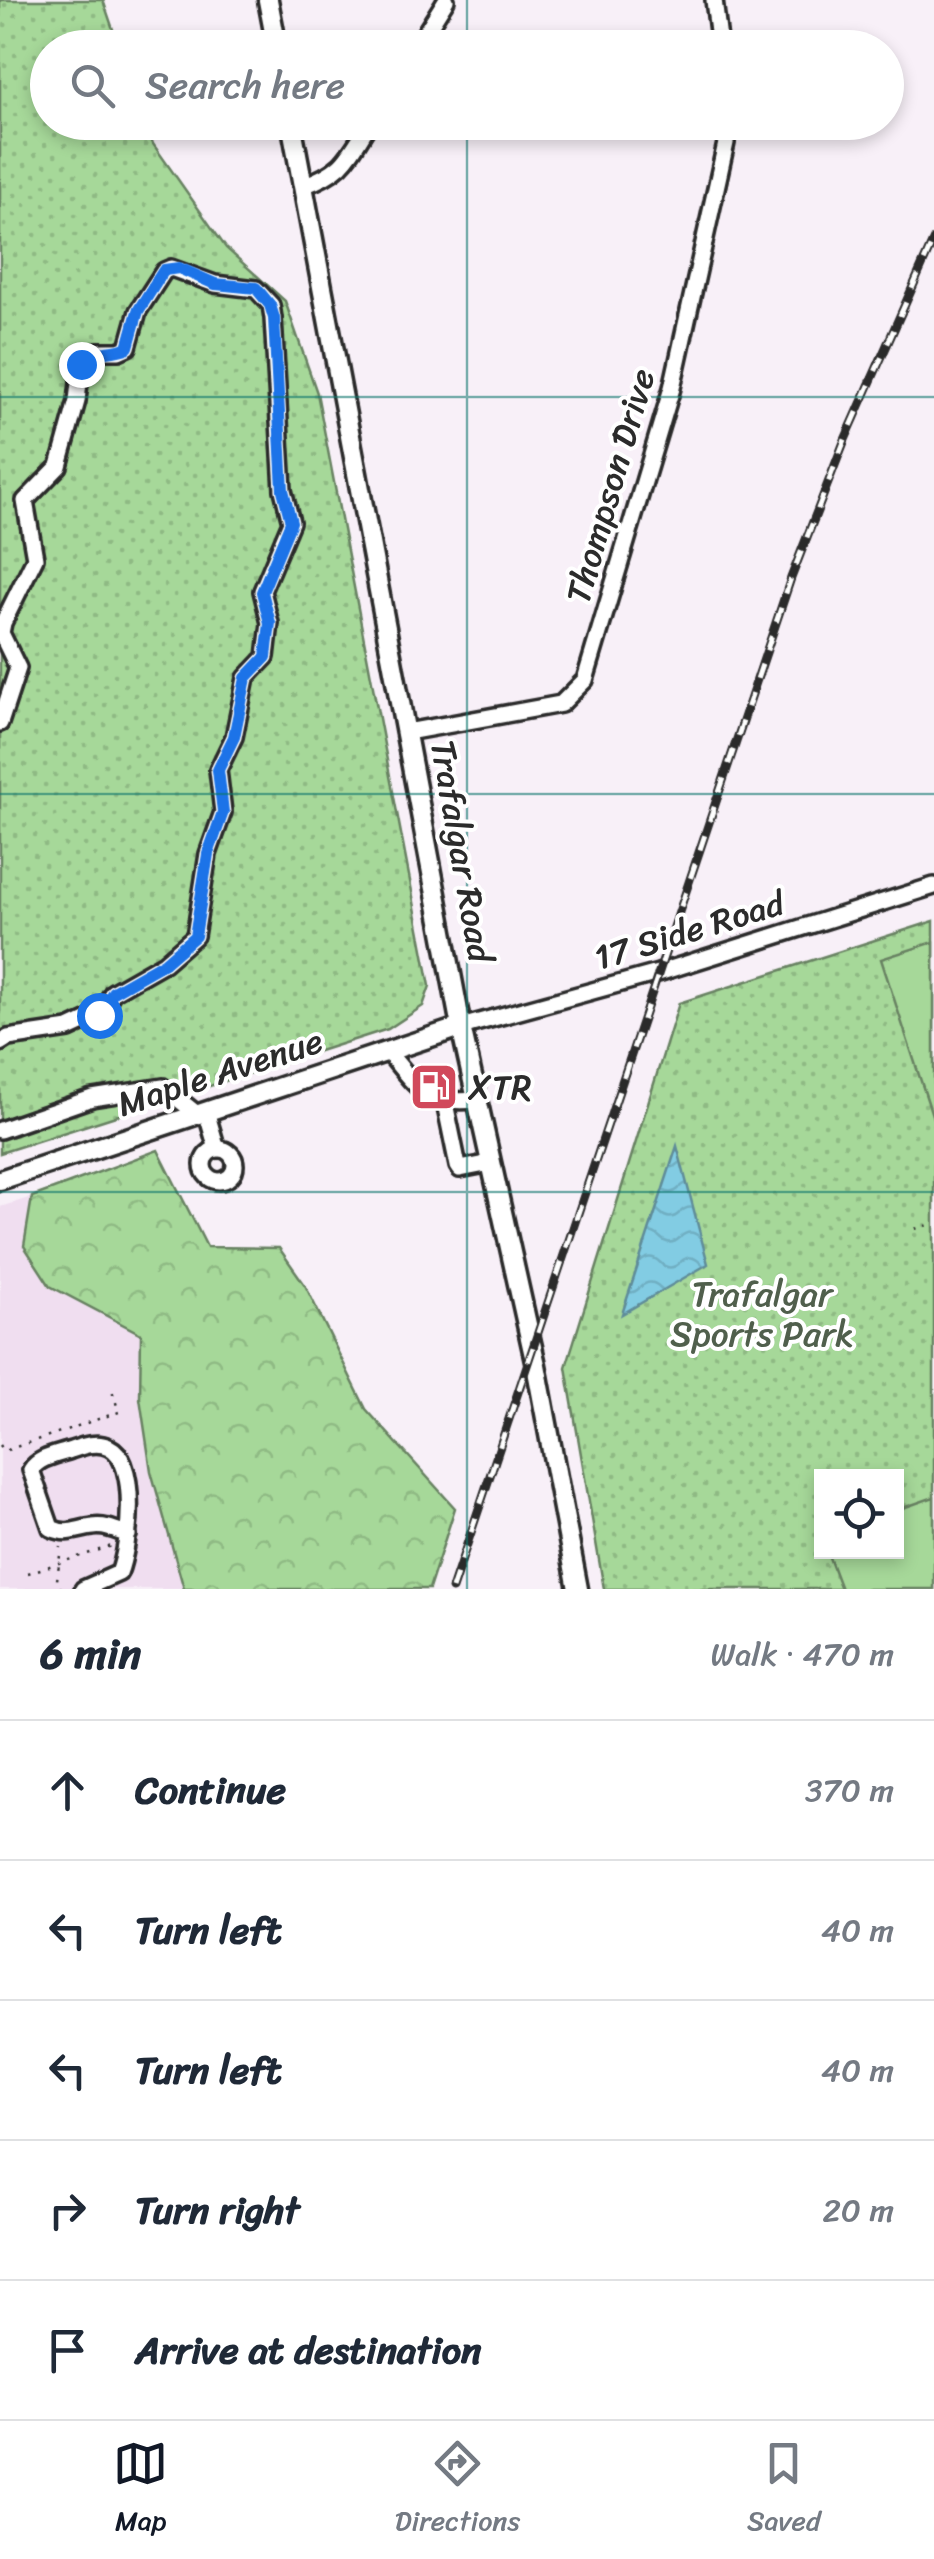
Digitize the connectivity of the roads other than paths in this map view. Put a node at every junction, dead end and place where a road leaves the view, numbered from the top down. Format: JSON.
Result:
{"nodes":[{"id":1,"x":268,"y":0,"type":"edge"},
{"id":2,"x":446,"y":0,"type":"edge"},
{"id":3,"x":714,"y":0,"type":"edge"},
{"id":4,"x":273,"y":30,"type":"edge"},
{"id":5,"x":427,"y":30,"type":"edge"},
{"id":6,"x":718,"y":30,"type":"edge"},
{"id":7,"x":293,"y":140,"type":"edge"},
{"id":8,"x":359,"y":140,"type":"edge"},
{"id":9,"x":726,"y":140,"type":"edge"},
{"id":10,"x":302,"y":186,"type":"junction"},
{"id":11,"x":0,"y":723,"type":"edge"},
{"id":12,"x":408,"y":732,"type":"junction"},
{"id":13,"x":934,"y":886,"type":"edge"},
{"id":14,"x":461,"y":1027,"type":"junction"},
{"id":15,"x":0,"y":1044,"type":"edge"},
{"id":16,"x":387,"y":1051,"type":"junction"},
{"id":17,"x":477,"y":1100,"type":"junction"},
{"id":18,"x":446,"y":1103,"type":"junction"},
{"id":19,"x":202,"y":1113,"type":"junction"},
{"id":20,"x":0,"y":1130,"type":"edge"},
{"id":21,"x":217,"y":1150,"type":"dead end"},
{"id":22,"x":491,"y":1163,"type":"junction"},
{"id":23,"x":0,"y":1180,"type":"edge"},
{"id":24,"x":128,"y":1538,"type":"junction"},
{"id":25,"x":84,"y":1589,"type":"edge"},
{"id":26,"x":578,"y":1589,"type":"edge"}],
"edges":[{"from":1,"to":4,"type":"main road"},
{"from":2,"to":5,"type":"street"},
{"from":3,"to":6,"type":"street"},
{"from":7,"to":10,"type":"main road","name":"Trafalgar Road"},
{"from":8,"to":10,"type":"street"},
{"from":9,"to":12,"type":"street","name":"Thompson Drive"},
{"from":10,"to":12,"type":"main road","name":"Trafalgar Road"},
{"from":11,"to":15,"type":"street"},
{"from":12,"to":14,"type":"main road","name":"Trafalgar Road"},
{"from":13,"to":14,"type":"street","name":"17 Side Road"},
{"from":14,"to":16,"type":"main road","name":"Maple Avenue"},
{"from":14,"to":17,"type":"main road","name":"Trafalgar Road"},
{"from":16,"to":18,"type":"street"},
{"from":16,"to":19,"type":"main road","name":"Maple Avenue"},
{"from":17,"to":18,"type":"street"},
{"from":17,"to":22,"type":"main road","name":"Trafalgar Road"},
{"from":18,"to":22,"type":"street"},
{"from":19,"to":20,"type":"street"},
{"from":19,"to":21,"type":"street"},
{"from":19,"to":23,"type":"main road","name":"Maple Avenue"},
{"from":22,"to":26,"type":"main road","name":"Trafalgar Road"},
{"from":24,"to":24,"type":"street"},
{"from":24,"to":25,"type":"street"}]}
